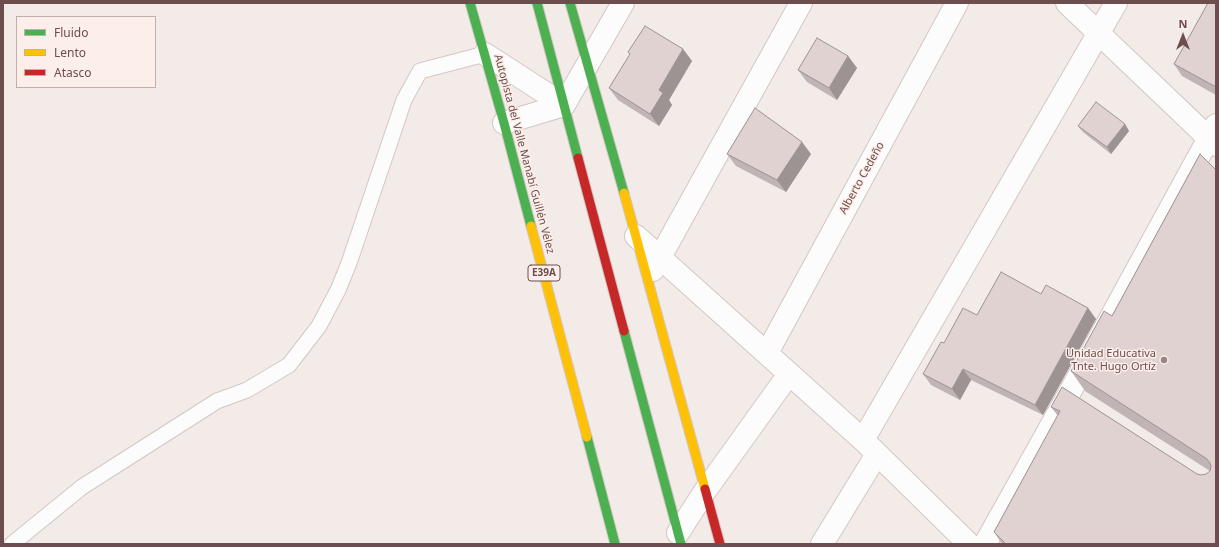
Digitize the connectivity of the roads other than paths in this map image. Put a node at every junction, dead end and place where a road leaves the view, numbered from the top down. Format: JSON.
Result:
{"nodes":[{"id":1,"x":470,"y":3,"type":"edge"},
{"id":2,"x":537,"y":3,"type":"edge"},
{"id":3,"x":570,"y":3,"type":"edge"},
{"id":4,"x":623,"y":3,"type":"edge"},
{"id":5,"x":801,"y":3,"type":"edge"},
{"id":6,"x":957,"y":3,"type":"edge"},
{"id":7,"x":1067,"y":3,"type":"edge"},
{"id":8,"x":1116,"y":3,"type":"edge"},
{"id":9,"x":1100,"y":34,"type":"junction"},
{"id":10,"x":485,"y":54,"type":"junction"},
{"id":11,"x":588,"y":67,"type":"junction"},
{"id":12,"x":564,"y":105,"type":"junction"},
{"id":13,"x":504,"y":123,"type":"junction"},
{"id":14,"x":1214,"y":136,"type":"edge"},
{"id":15,"x":636,"y":236,"type":"junction"},
{"id":16,"x":660,"y":257,"type":"junction"},
{"id":17,"x":648,"y":280,"type":"junction"},
{"id":18,"x":767,"y":353,"type":"junction"},
{"id":19,"x":790,"y":374,"type":"junction"},
{"id":20,"x":870,"y":447,"type":"junction"},
{"id":21,"x":705,"y":492,"type":"junction"},
{"id":22,"x":680,"y":539,"type":"edge"},
{"id":23,"x":12,"y":544,"type":"edge"},
{"id":24,"x":615,"y":544,"type":"edge"},
{"id":25,"x":720,"y":544,"type":"edge"},
{"id":26,"x":822,"y":544,"type":"edge"},
{"id":27,"x":969,"y":544,"type":"edge"},
{"id":28,"x":985,"y":544,"type":"edge"}],
"edges":[{"from":1,"to":10,"type":"main road","name":"Autopista del Valle Manabí Guillén Vélez","number":"E39A"},
{"from":2,"to":12,"type":"main road"},
{"from":3,"to":11,"type":"main road"},
{"from":4,"to":11,"type":"street"},
{"from":5,"to":16,"type":"street"},
{"from":6,"to":18,"type":"street","name":"Alberto Cedeño"},
{"from":7,"to":9,"type":"street"},
{"from":8,"to":9,"type":"street"},
{"from":9,"to":14,"type":"street"},
{"from":9,"to":20,"type":"street"},
{"from":10,"to":12,"type":"street"},
{"from":10,"to":13,"type":"main road","name":"Autopista del Valle Manabí Guillén Vélez","number":"E39A"},
{"from":10,"to":23,"type":"lane"},
{"from":11,"to":12,"type":"street"},
{"from":11,"to":15,"type":"main road"},
{"from":12,"to":13,"type":"street"},
{"from":12,"to":22,"type":"main road"},
{"from":13,"to":24,"type":"main road","name":"Autopista del Valle Manabí Guillén Vélez","number":"E39A"},
{"from":14,"to":28,"type":"street"},
{"from":15,"to":16,"type":"street"},
{"from":15,"to":17,"type":"main road"},
{"from":16,"to":17,"type":"street"},
{"from":16,"to":18,"type":"street"},
{"from":17,"to":21,"type":"main road"},
{"from":18,"to":19,"type":"street"},
{"from":19,"to":20,"type":"street"},
{"from":19,"to":21,"type":"street"},
{"from":20,"to":26,"type":"street"},
{"from":20,"to":27,"type":"street"},
{"from":21,"to":22,"type":"street"},
{"from":21,"to":25,"type":"main road"}]}
